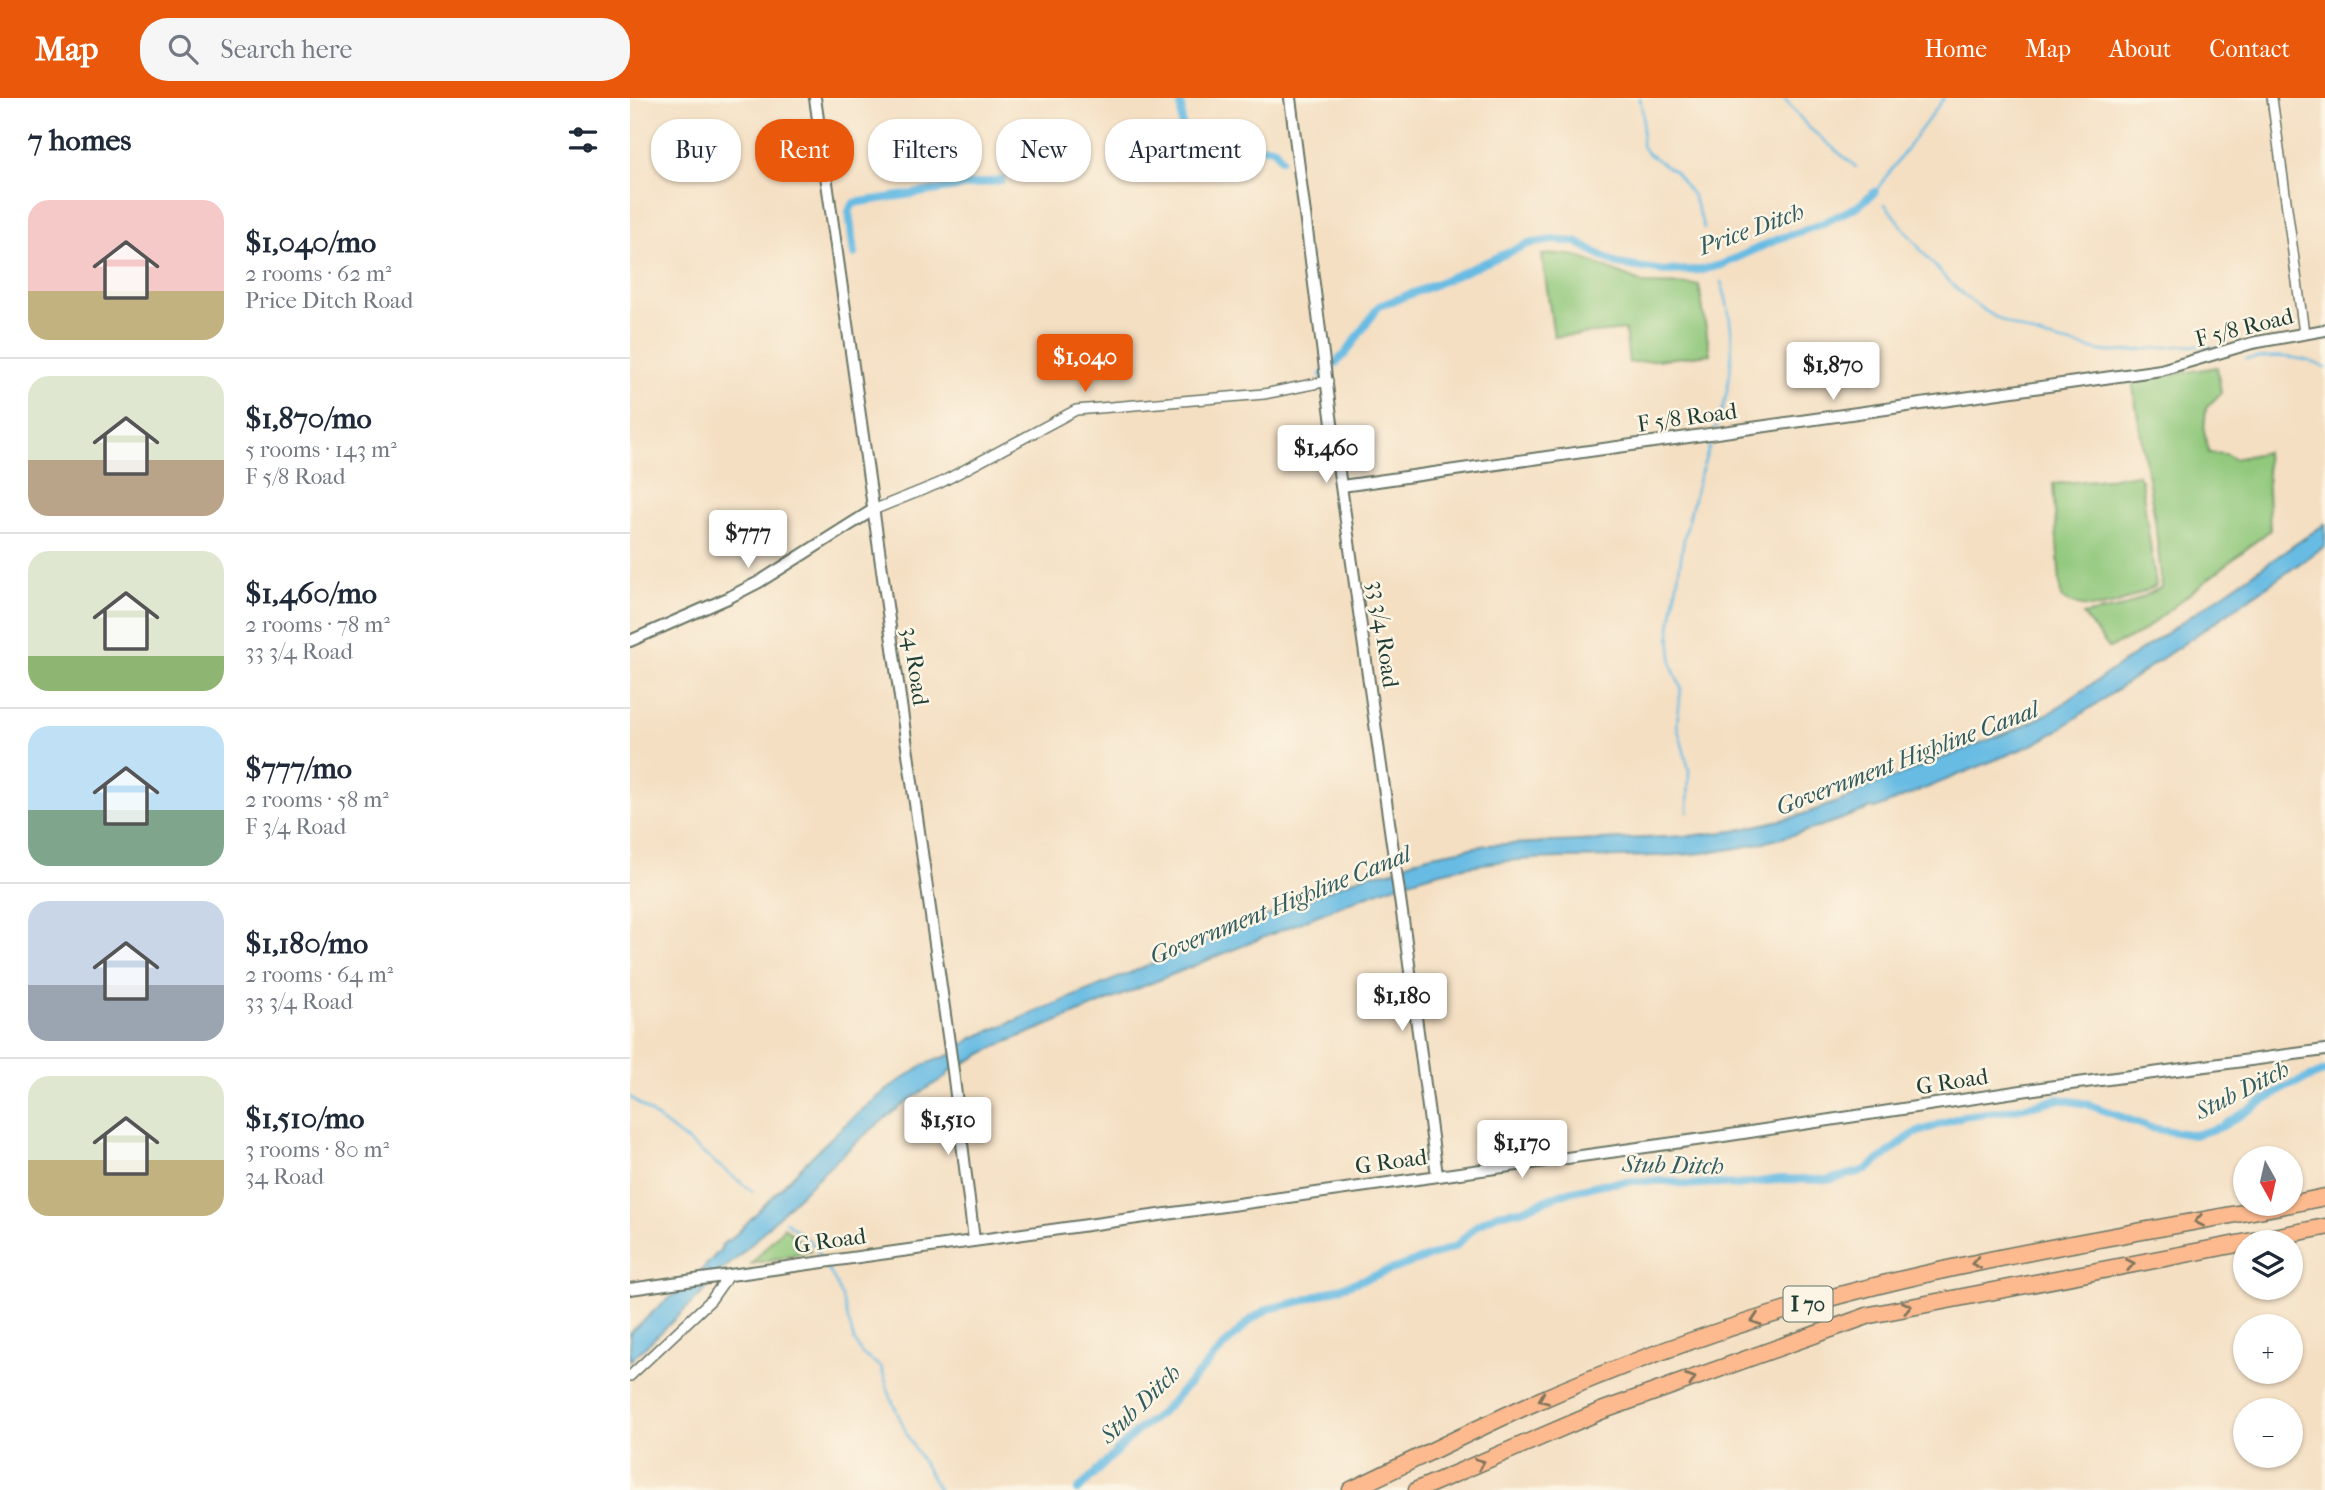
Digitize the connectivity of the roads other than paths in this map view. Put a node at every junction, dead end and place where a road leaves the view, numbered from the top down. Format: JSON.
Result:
{"nodes":[{"id":1,"x":815,"y":98,"type":"edge"},
{"id":2,"x":1290,"y":98,"type":"edge"},
{"id":3,"x":2272,"y":98,"type":"edge"},
{"id":4,"x":2325,"y":330,"type":"edge"},
{"id":5,"x":2304,"y":333,"type":"junction"},
{"id":6,"x":1328,"y":382,"type":"junction"},
{"id":7,"x":1342,"y":486,"type":"junction"},
{"id":8,"x":873,"y":510,"type":"junction"},
{"id":9,"x":630,"y":640,"type":"edge"},
{"id":10,"x":2325,"y":1050,"type":"edge"},
{"id":11,"x":1437,"y":1175,"type":"junction"},
{"id":12,"x":2325,"y":1198,"type":"edge"},
{"id":13,"x":2303,"y":1202,"type":"edge"},
{"id":14,"x":2233,"y":1215,"type":"edge"},
{"id":15,"x":2325,"y":1227,"type":"edge"},
{"id":16,"x":974,"y":1240,"type":"junction"},
{"id":17,"x":728,"y":1276,"type":"junction"},
{"id":18,"x":630,"y":1289,"type":"edge"},
{"id":19,"x":630,"y":1376,"type":"edge"},
{"id":20,"x":1352,"y":1490,"type":"edge"},
{"id":21,"x":1417,"y":1490,"type":"edge"}],
"edges":[{"from":1,"to":8,"type":"street","name":"34 Road"},
{"from":2,"to":6,"type":"street","name":"33 3/4 Road"},
{"from":3,"to":5,"type":"street"},
{"from":4,"to":5,"type":"street","name":"F 5/8 Road"},
{"from":5,"to":7,"type":"street","name":"F 5/8 Road"},
{"from":6,"to":7,"type":"street","name":"33 3/4 Road"},
{"from":6,"to":8,"type":"street"},
{"from":7,"to":11,"type":"street","name":"33 3/4 Road"},
{"from":8,"to":9,"type":"street"},
{"from":8,"to":16,"type":"street","name":"34 Road"},
{"from":10,"to":11,"type":"street","name":"G Road"},
{"from":11,"to":16,"type":"street","name":"G Road"},
{"from":12,"to":13,"type":"highway","number":"I 70"},
{"from":14,"to":20,"type":"highway","number":"I 70","one_way":true},
{"from":21,"to":15,"type":"highway","number":"I 70","one_way":true},
{"from":16,"to":17,"type":"street","name":"G Road"},
{"from":17,"to":18,"type":"street","name":"G Road"},
{"from":17,"to":19,"type":"street"}]}
